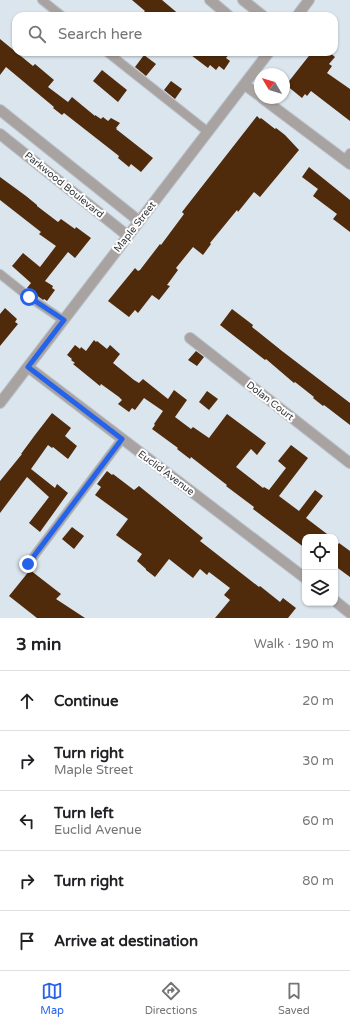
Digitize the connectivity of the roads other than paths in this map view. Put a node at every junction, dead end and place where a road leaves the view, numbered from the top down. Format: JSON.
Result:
{"nodes":[{"id":1,"x":42,"y":0,"type":"edge"},
{"id":2,"x":210,"y":0,"type":"edge"},
{"id":3,"x":243,"y":0,"type":"edge"},
{"id":4,"x":309,"y":0,"type":"edge"},
{"id":5,"x":57,"y":12,"type":"edge"},
{"id":6,"x":224,"y":12,"type":"edge"},
{"id":7,"x":258,"y":12,"type":"edge"},
{"id":8,"x":300,"y":12,"type":"edge"},
{"id":9,"x":112,"y":56,"type":"edge"},
{"id":10,"x":266,"y":56,"type":"edge"},
{"id":11,"x":244,"y":85,"type":"junction"},
{"id":12,"x":254,"y":92,"type":"edge"},
{"id":13,"x":271,"y":104,"type":"edge"},
{"id":14,"x":0,"y":110,"type":"edge"},
{"id":15,"x":208,"y":132,"type":"junction"},
{"id":16,"x":0,"y":134,"type":"edge"},
{"id":17,"x":348,"y":159,"type":"edge"},
{"id":18,"x":139,"y":221,"type":"junction"},
{"id":19,"x":128,"y":236,"type":"junction"},
{"id":20,"x":0,"y":274,"type":"edge"},
{"id":21,"x":64,"y":320,"type":"junction"},
{"id":22,"x":190,"y":338,"type":"dead end"},
{"id":23,"x":28,"y":367,"type":"junction"},
{"id":24,"x":0,"y":403,"type":"edge"},
{"id":25,"x":122,"y":439,"type":"junction"},
{"id":26,"x":350,"y":463,"type":"edge"},
{"id":27,"x":28,"y":564,"type":"dead end"},
{"id":28,"x":302,"y":576,"type":"edge"},
{"id":29,"x":338,"y":603,"type":"edge"},
{"id":30,"x":350,"y":613,"type":"edge"}],
"edges":[{"from":1,"to":5,"type":"lane"},
{"from":2,"to":6,"type":"street"},
{"from":3,"to":7,"type":"street"},
{"from":4,"to":8,"type":"street"},
{"from":9,"to":15,"type":"lane"},
{"from":10,"to":11,"type":"street","name":"Maple Street"},
{"from":11,"to":12,"type":"street"},
{"from":11,"to":15,"type":"street","name":"Maple Street"},
{"from":13,"to":17,"type":"street"},
{"from":14,"to":18,"type":"street"},
{"from":15,"to":18,"type":"street","name":"Maple Street"},
{"from":16,"to":19,"type":"street","name":"Parkwood Boulevard"},
{"from":18,"to":19,"type":"street","name":"Maple Street"},
{"from":19,"to":21,"type":"street","name":"Maple Street"},
{"from":20,"to":21,"type":"lane"},
{"from":21,"to":23,"type":"street","name":"Maple Street"},
{"from":22,"to":26,"type":"street","name":"Dolan Court"},
{"from":23,"to":24,"type":"street","name":"Maple Street"},
{"from":23,"to":25,"type":"street","name":"Euclid Avenue"},
{"from":25,"to":27,"type":"lane"},
{"from":25,"to":28,"type":"street","name":"Euclid Avenue"},
{"from":29,"to":30,"type":"street"}]}
